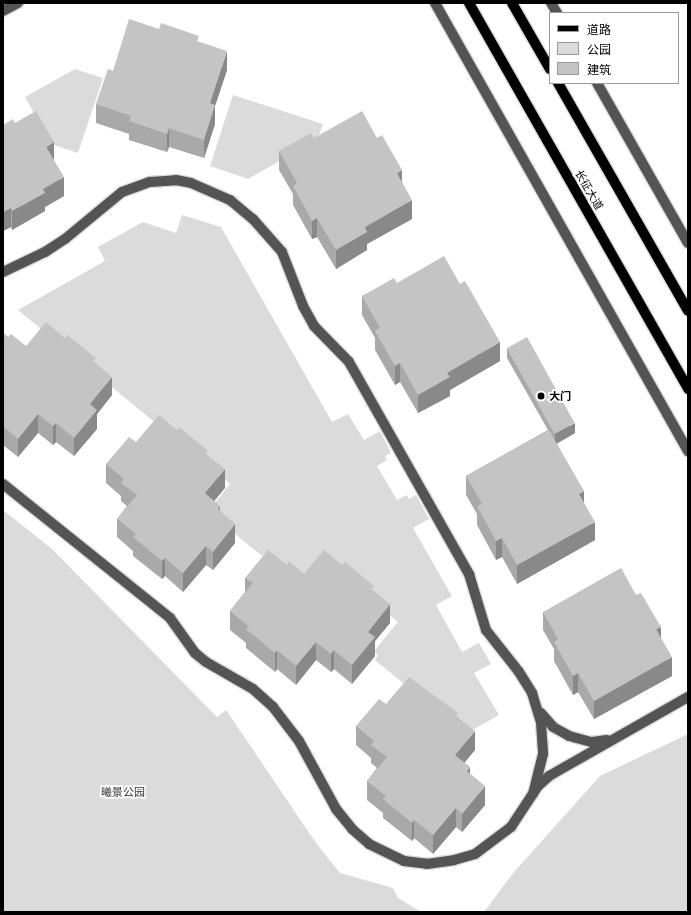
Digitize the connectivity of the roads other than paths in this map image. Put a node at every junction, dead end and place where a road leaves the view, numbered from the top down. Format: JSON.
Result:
{"nodes":[{"id":1,"x":18,"y":3,"type":"edge"},
{"id":2,"x":435,"y":3,"type":"edge"},
{"id":3,"x":469,"y":3,"type":"edge"},
{"id":4,"x":512,"y":3,"type":"edge"},
{"id":5,"x":551,"y":3,"type":"edge"},
{"id":6,"x":3,"y":11,"type":"edge"},
{"id":7,"x":556,"y":12,"type":"edge"},
{"id":8,"x":549,"y":67,"type":"edge"},
{"id":9,"x":559,"y":84,"type":"edge"},
{"id":10,"x":598,"y":84,"type":"edge"},
{"id":11,"x":688,"y":243,"type":"edge"},
{"id":12,"x":3,"y":272,"type":"edge"},
{"id":13,"x":688,"y":311,"type":"edge"},
{"id":14,"x":688,"y":389,"type":"edge"},
{"id":15,"x":688,"y":451,"type":"edge"},
{"id":16,"x":3,"y":484,"type":"edge"},
{"id":17,"x":688,"y":697,"type":"edge"},
{"id":18,"x":538,"y":709,"type":"junction"},
{"id":19,"x":618,"y":736,"type":"junction"},
{"id":20,"x":533,"y":794,"type":"junction"}],
"edges":[{"from":1,"to":6,"type":"street"},
{"from":2,"to":15,"type":"street"},
{"from":3,"to":14,"type":"main road","name":"长征大道"},
{"from":4,"to":8,"type":"main road"},
{"from":5,"to":7,"type":"street"},
{"from":9,"to":13,"type":"main road"},
{"from":10,"to":11,"type":"street"},
{"from":12,"to":18,"type":"street"},
{"from":16,"to":20,"type":"street"},
{"from":17,"to":19,"type":"street"},
{"from":18,"to":19,"type":"street"},
{"from":18,"to":20,"type":"street"},
{"from":19,"to":20,"type":"street"}]}
